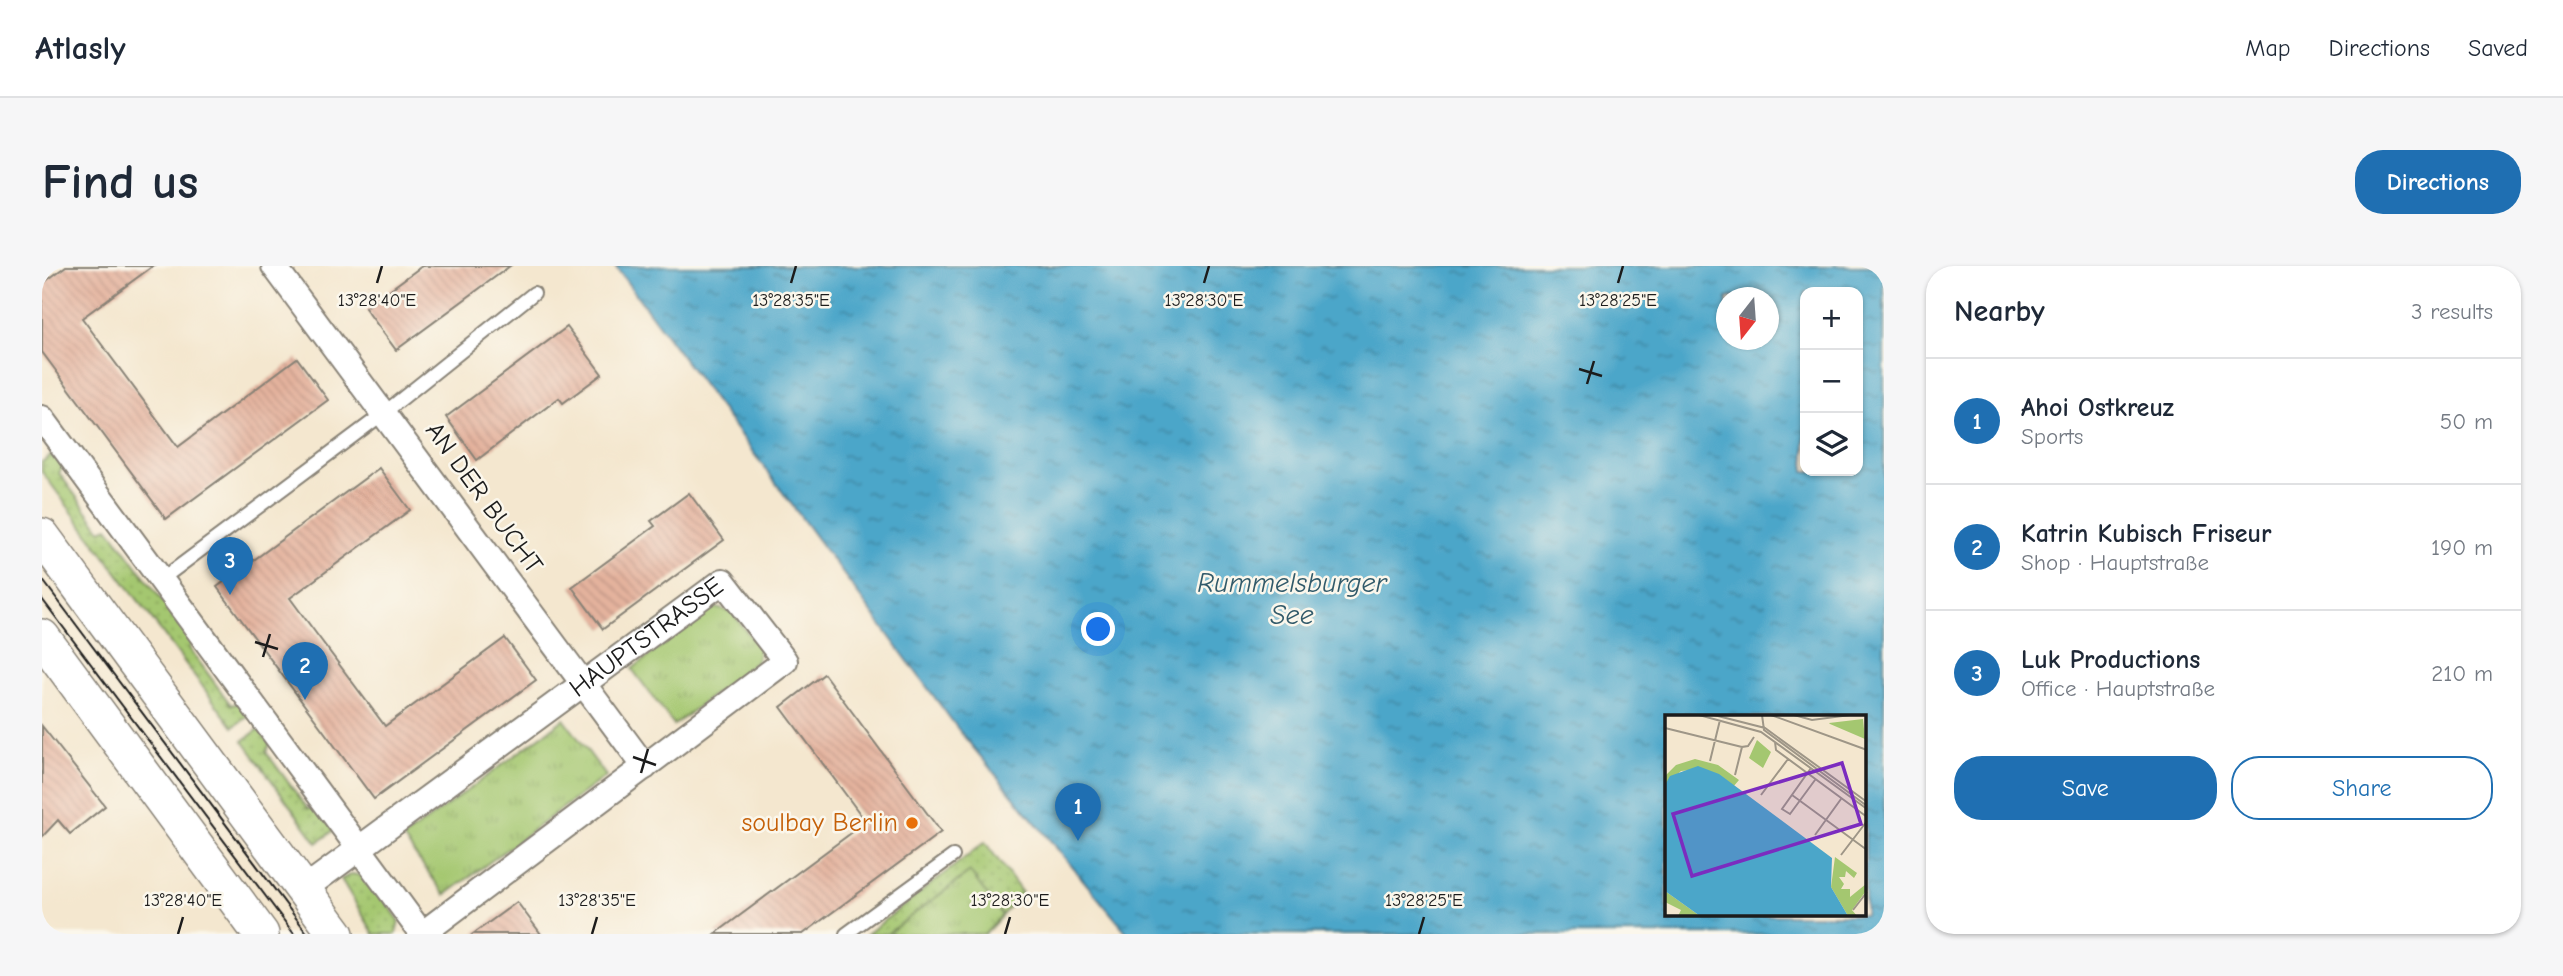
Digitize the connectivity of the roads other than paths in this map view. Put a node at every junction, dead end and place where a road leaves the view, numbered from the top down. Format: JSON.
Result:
{"nodes":[{"id":1,"x":274,"y":266,"type":"edge"},
{"id":2,"x":534,"y":293,"type":"dead end"},
{"id":3,"x":384,"y":413,"type":"junction"},
{"id":4,"x":42,"y":418,"type":"edge"},
{"id":5,"x":42,"y":536,"type":"edge"},
{"id":6,"x":162,"y":579,"type":"junction"},
{"id":7,"x":42,"y":637,"type":"edge"},
{"id":8,"x":583,"y":683,"type":"junction"},
{"id":9,"x":645,"y":766,"type":"junction"},
{"id":10,"x":361,"y":849,"type":"junction"},
{"id":11,"x":953,"y":856,"type":"dead end"},
{"id":12,"x":304,"y":889,"type":"junction"},
{"id":13,"x":261,"y":934,"type":"edge"},
{"id":14,"x":336,"y":934,"type":"edge"},
{"id":15,"x":422,"y":934,"type":"edge"},
{"id":16,"x":846,"y":934,"type":"edge"}],
"edges":[{"from":1,"to":3,"type":"street","name":"AN DER BUCHT"},
{"from":2,"to":3,"type":"lane"},
{"from":3,"to":6,"type":"lane"},
{"from":3,"to":8,"type":"street","name":"AN DER BUCHT"},
{"from":4,"to":6,"type":"street","name":"HAUPTSTRASSE"},
{"from":5,"to":12,"type":"main road"},
{"from":6,"to":10,"type":"street","name":"HAUPTSTRASSE"},
{"from":7,"to":13,"type":"main road"},
{"from":8,"to":9,"type":"street","name":"AN DER BUCHT"},
{"from":8,"to":9,"type":"street","name":"HAUPTSTRASSE"},
{"from":8,"to":10,"type":"street","name":"HAUPTSTRASSE"},
{"from":9,"to":15,"type":"street","name":"HAUPTSTRASSE"},
{"from":10,"to":12,"type":"street","name":"HAUPTSTRASSE"},
{"from":10,"to":15,"type":"street","name":"HAUPTSTRASSE"},
{"from":11,"to":16,"type":"lane"},
{"from":12,"to":14,"type":"main road"}]}
